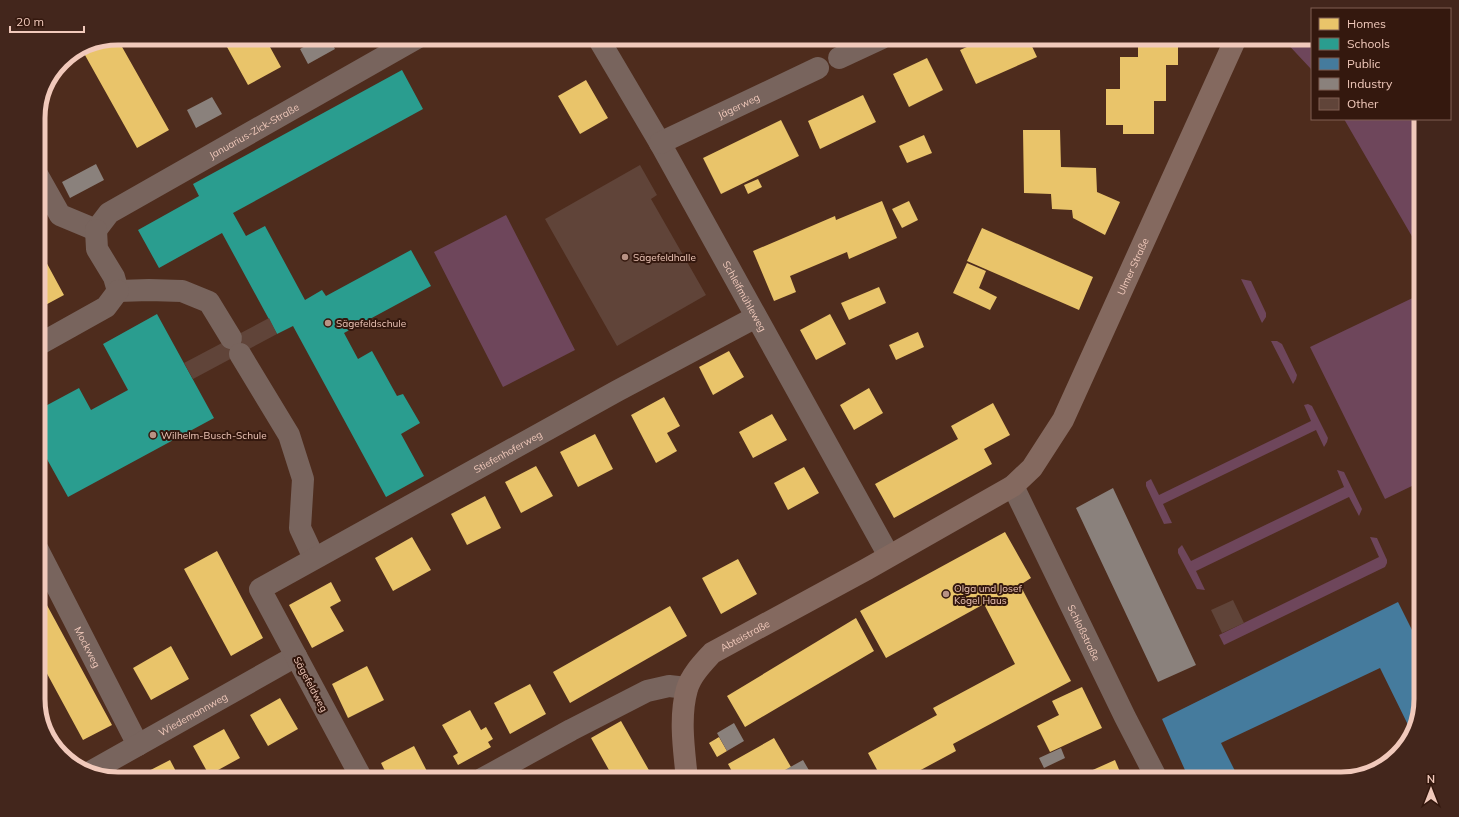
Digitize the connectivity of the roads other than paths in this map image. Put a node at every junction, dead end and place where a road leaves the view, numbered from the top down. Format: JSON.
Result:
{"nodes":[{"id":1,"x":405,"y":45,"type":"edge"},
{"id":2,"x":602,"y":45,"type":"edge"},
{"id":3,"x":867,"y":45,"type":"edge"},
{"id":4,"x":1233,"y":45,"type":"edge"},
{"id":5,"x":839,"y":58,"type":"dead end"},
{"id":6,"x":818,"y":68,"type":"dead end"},
{"id":7,"x":660,"y":143,"type":"junction"},
{"id":8,"x":45,"y":188,"type":"edge"},
{"id":9,"x":96,"y":230,"type":"junction"},
{"id":10,"x":118,"y":291,"type":"junction"},
{"id":11,"x":756,"y":317,"type":"junction"},
{"id":12,"x":45,"y":341,"type":"edge"},
{"id":13,"x":1014,"y":486,"type":"junction"},
{"id":14,"x":889,"y":556,"type":"junction"},
{"id":15,"x":314,"y":558,"type":"junction"},
{"id":16,"x":45,"y":564,"type":"edge"},
{"id":17,"x":260,"y":589,"type":"joint"},
{"id":18,"x":296,"y":656,"type":"junction"},
{"id":19,"x":687,"y":688,"type":"junction"},
{"id":20,"x":138,"y":745,"type":"junction"},
{"id":21,"x":96,"y":769,"type":"edge"},
{"id":22,"x":358,"y":772,"type":"edge"},
{"id":23,"x":495,"y":772,"type":"edge"},
{"id":24,"x":686,"y":772,"type":"edge"},
{"id":25,"x":1153,"y":772,"type":"edge"}],
"edges":[{"from":1,"to":9,"type":"street","name":"Januarius-Zick-Straße"},
{"from":2,"to":7,"type":"street","name":"Schleifmühleweg"},
{"from":3,"to":5,"type":"street"},
{"from":4,"to":13,"type":"main road","name":"Ulmer Straße"},
{"from":6,"to":7,"type":"street","name":"Jägerweg"},
{"from":7,"to":11,"type":"street","name":"Schleifmühleweg"},
{"from":8,"to":9,"type":"street"},
{"from":9,"to":10,"type":"street"},
{"from":10,"to":12,"type":"street"},
{"from":10,"to":15,"type":"street"},
{"from":11,"to":14,"type":"street","name":"Schleifmühleweg"},
{"from":11,"to":15,"type":"street","name":"Stiefenhoferweg"},
{"from":13,"to":14,"type":"main road","name":"Abteistraße"},
{"from":13,"to":25,"type":"street","name":"Schloßstraße"},
{"from":14,"to":19,"type":"main road","name":"Abteistraße"},
{"from":15,"to":17,"type":"street","name":"Stiefenhoferweg"},
{"from":16,"to":20,"type":"street","name":"Mockweg"},
{"from":17,"to":18,"type":"street","name":"Sägefeldweg"},
{"from":18,"to":20,"type":"street","name":"Wiedemannweg"},
{"from":18,"to":22,"type":"street","name":"Sägefeldweg"},
{"from":19,"to":23,"type":"street"},
{"from":19,"to":24,"type":"main road","name":"Abteistraße"},
{"from":20,"to":21,"type":"street","name":"Wiedemannweg"}]}
